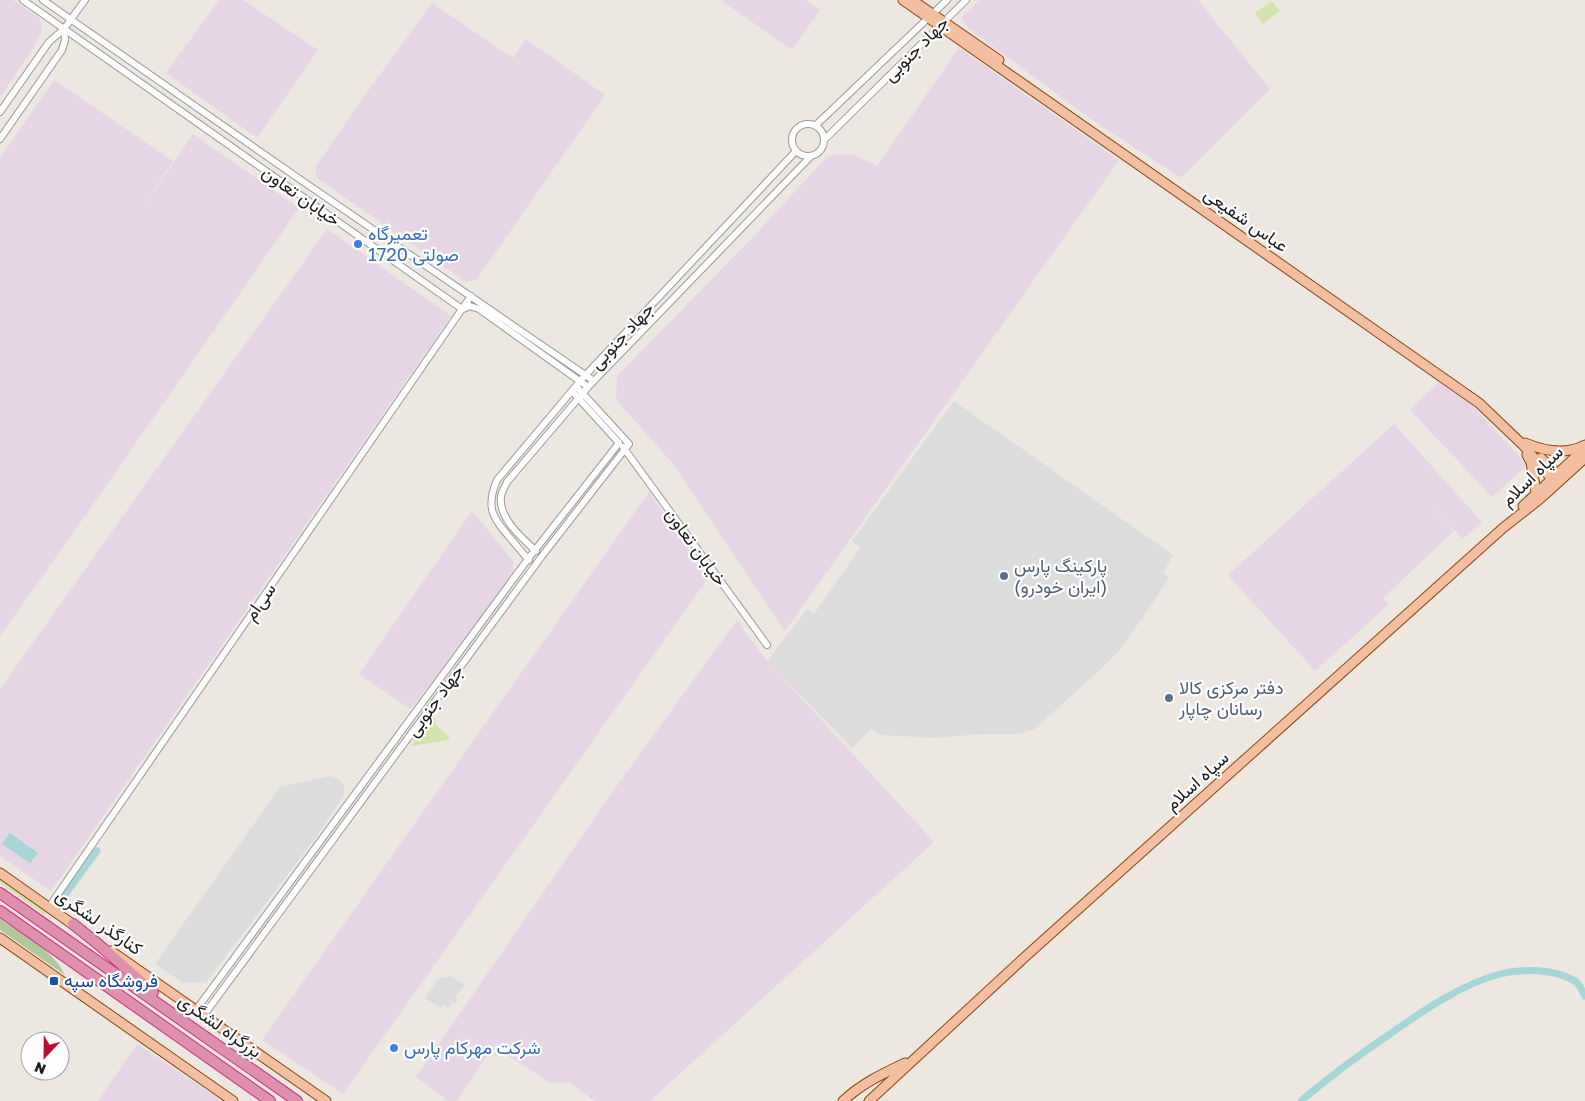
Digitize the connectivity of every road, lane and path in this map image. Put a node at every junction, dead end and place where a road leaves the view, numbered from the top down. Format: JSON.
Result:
{"nodes":[{"id":1,"x":23,"y":0,"type":"edge"},
{"id":2,"x":44,"y":0,"type":"edge"},
{"id":3,"x":85,"y":0,"type":"edge"},
{"id":4,"x":903,"y":0,"type":"edge"},
{"id":5,"x":913,"y":0,"type":"edge"},
{"id":6,"x":947,"y":0,"type":"edge"},
{"id":7,"x":966,"y":0,"type":"edge"},
{"id":8,"x":931,"y":16,"type":"junction"},
{"id":9,"x":71,"y":19,"type":"junction"},
{"id":10,"x":941,"y":24,"type":"junction"},
{"id":11,"x":64,"y":29,"type":"junction"},
{"id":12,"x":0,"y":112,"type":"edge"},
{"id":13,"x":815,"y":126,"type":"junction"},
{"id":14,"x":0,"y":139,"type":"edge"},
{"id":15,"x":824,"y":140,"type":"junction"},
{"id":16,"x":796,"y":151,"type":"junction"},
{"id":17,"x":811,"y":156,"type":"junction"},
{"id":18,"x":471,"y":296,"type":"junction"},
{"id":19,"x":462,"y":309,"type":"junction"},
{"id":20,"x":586,"y":374,"type":"junction"},
{"id":21,"x":594,"y":381,"type":"junction"},
{"id":22,"x":576,"y":386,"type":"junction"},
{"id":23,"x":588,"y":387,"type":"junction"},
{"id":24,"x":581,"y":395,"type":"junction"},
{"id":25,"x":619,"y":442,"type":"junction"},
{"id":26,"x":1524,"y":444,"type":"junction"},
{"id":27,"x":1585,"y":447,"type":"edge"},
{"id":28,"x":625,"y":448,"type":"junction"},
{"id":29,"x":1585,"y":458,"type":"edge"},
{"id":30,"x":1557,"y":479,"type":"junction"},
{"id":31,"x":1536,"y":492,"type":"junction"},
{"id":32,"x":1503,"y":528,"type":"junction"},
{"id":33,"x":534,"y":550,"type":"junction"},
{"id":34,"x":542,"y":556,"type":"junction"},
{"id":35,"x":528,"y":558,"type":"junction"},
{"id":36,"x":536,"y":565,"type":"junction"},
{"id":37,"x":767,"y":645,"type":"dead end"},
{"id":38,"x":0,"y":873,"type":"edge"},
{"id":39,"x":0,"y":893,"type":"edge"},
{"id":40,"x":49,"y":907,"type":"junction"},
{"id":41,"x":0,"y":911,"type":"edge"},
{"id":42,"x":73,"y":924,"type":"junction"},
{"id":43,"x":0,"y":938,"type":"edge"},
{"id":44,"x":196,"y":1010,"type":"junction"},
{"id":45,"x":204,"y":1015,"type":"junction"},
{"id":46,"x":187,"y":1023,"type":"junction"},
{"id":47,"x":914,"y":1059,"type":"junction"},
{"id":48,"x":233,"y":1101,"type":"edge"},
{"id":49,"x":270,"y":1101,"type":"edge"},
{"id":50,"x":297,"y":1101,"type":"edge"},
{"id":51,"x":326,"y":1101,"type":"edge"},
{"id":52,"x":843,"y":1101,"type":"edge"},
{"id":53,"x":869,"y":1101,"type":"edge"}],
"edges":[{"from":1,"to":11,"type":"street","name":"خیابان تعاون"},
{"from":2,"to":9,"type":"street","name":"خیابان تعاون"},
{"from":3,"to":9,"type":"street"},
{"from":4,"to":8,"type":"main road","name":"عباس شفیعی"},
{"from":5,"to":8,"type":"main road","name":"عباس شفیعی"},
{"from":6,"to":8,"type":"street","name":"جهاد جنوبی"},
{"from":7,"to":10,"type":"street","name":"جهاد جنوبی"},
{"from":8,"to":10,"type":"main road","name":"عباس شفیعی"},
{"from":8,"to":13,"type":"street","name":"جهاد جنوبی"},
{"from":9,"to":11,"type":"street"},
{"from":9,"to":18,"type":"street","name":"خیابان تعاون"},
{"from":10,"to":15,"type":"street","name":"جهاد جنوبی"},
{"from":10,"to":26,"type":"main road","name":"عباس شفیعی"},
{"from":11,"to":12,"type":"street"},
{"from":11,"to":14,"type":"street"},
{"from":11,"to":19,"type":"street","name":"خیابان تعاون"},
{"from":13,"to":15,"type":"street"},
{"from":13,"to":16,"type":"street"},
{"from":15,"to":17,"type":"street"},
{"from":16,"to":17,"type":"street"},
{"from":16,"to":20,"type":"street","name":"جهاد جنوبی"},
{"from":17,"to":21,"type":"street","name":"جهاد جنوبی"},
{"from":18,"to":19,"type":"street","name":"سی‌ام"},
{"from":18,"to":20,"type":"street","name":"خیابان تعاون"},
{"from":19,"to":22,"type":"street","name":"خیابان تعاون"},
{"from":19,"to":40,"type":"street","name":"سی‌ام"},
{"from":20,"to":21,"type":"street","name":"خیابان تعاون"},
{"from":20,"to":22,"type":"street","name":"جهاد جنوبی"},
{"from":21,"to":23,"type":"street","name":"جهاد جنوبی"},
{"from":22,"to":23,"type":"street"},
{"from":22,"to":24,"type":"street"},
{"from":22,"to":35,"type":"street","name":"جهاد جنوبی"},
{"from":23,"to":24,"type":"street","name":"جهاد جنوبی"},
{"from":24,"to":25,"type":"street"},
{"from":24,"to":28,"type":"street","name":"جهاد جنوبی"},
{"from":24,"to":33,"type":"street","name":"جهاد جنوبی"},
{"from":25,"to":28,"type":"street"},
{"from":25,"to":33,"type":"street","name":"جهاد جنوبی"},
{"from":26,"to":27,"type":"main road"},
{"from":26,"to":30,"type":"main road","name":"عباس شفیعی"},
{"from":26,"to":31,"type":"main road"},
{"from":27,"to":30,"type":"main road","name":"سپاه اسلام"},
{"from":28,"to":34,"type":"street","name":"جهاد جنوبی"},
{"from":28,"to":37,"type":"street","name":"خیابان تعاون"},
{"from":29,"to":30,"type":"main road","name":"سپاه اسلام"},
{"from":30,"to":31,"type":"main road","name":"سپاه اسلام"},
{"from":30,"to":32,"type":"main road","name":"سپاه اسلام"},
{"from":31,"to":32,"type":"main road","name":"سپاه اسلام"},
{"from":32,"to":47,"type":"main road","name":"سپاه اسلام"},
{"from":33,"to":34,"type":"street"},
{"from":33,"to":35,"type":"street","name":"جهاد جنوبی"},
{"from":34,"to":36,"type":"street","name":"جهاد جنوبی"},
{"from":35,"to":36,"type":"street"},
{"from":35,"to":44,"type":"street","name":"جهاد جنوبی"},
{"from":36,"to":45,"type":"street","name":"جهاد جنوبی"},
{"from":38,"to":40,"type":"main road","name":"کنارگذر لشگری"},
{"from":39,"to":46,"type":"highway","name":"بزرگراه لشگری"},
{"from":40,"to":42,"type":"main road","name":"کنارگذر لشگری"},
{"from":41,"to":49,"type":"highway","name":"بزرگراه لشگری"},
{"from":42,"to":44,"type":"main road","name":"کنارگذر لشگری"},
{"from":42,"to":46,"type":"highway"},
{"from":43,"to":48,"type":"main road"},
{"from":44,"to":45,"type":"main road","name":"کنارگذر لشگری"},
{"from":45,"to":51,"type":"main road","name":"کنارگذر لشگری"},
{"from":46,"to":50,"type":"highway","name":"بزرگراه لشگری"},
{"from":47,"to":52,"type":"main road","name":"سپاه اسلام"},
{"from":47,"to":53,"type":"main road","name":"سپاه اسلام"}]}
